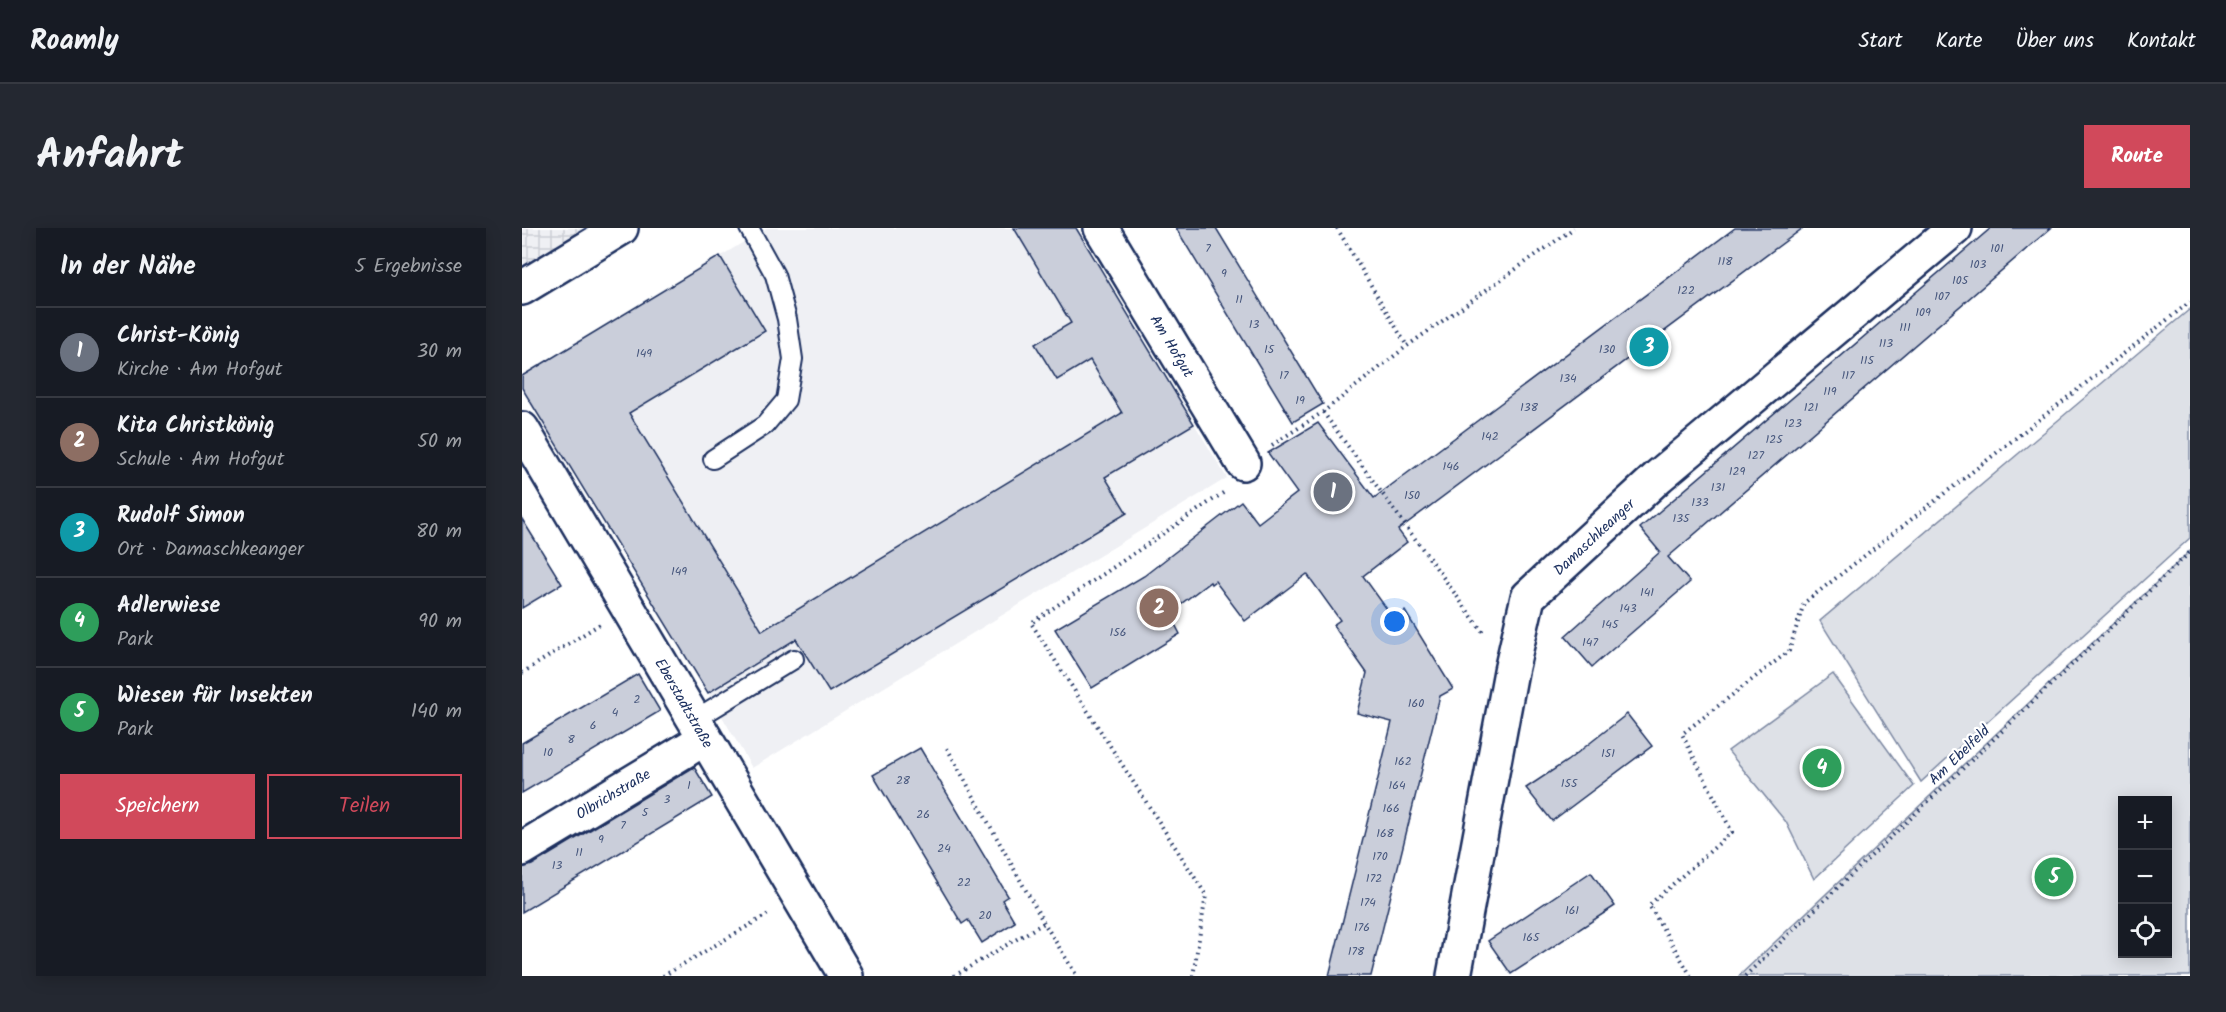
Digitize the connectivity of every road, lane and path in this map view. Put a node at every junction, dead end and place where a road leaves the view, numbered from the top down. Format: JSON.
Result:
{"nodes":[{"id":1,"x":621,"y":228,"type":"edge"},
{"id":2,"x":749,"y":228,"type":"edge"},
{"id":3,"x":1101,"y":228,"type":"edge"},
{"id":4,"x":1337,"y":228,"type":"edge"},
{"id":5,"x":1574,"y":228,"type":"edge"},
{"id":6,"x":1955,"y":228,"type":"edge"},
{"id":7,"x":522,"y":288,"type":"edge"},
{"id":8,"x":2190,"y":302,"type":"edge"},
{"id":9,"x":1407,"y":346,"type":"junction"},
{"id":10,"x":1323,"y":412,"type":"junction"},
{"id":11,"x":522,"y":429,"type":"edge"},
{"id":12,"x":713,"y":459,"type":"dead end"},
{"id":13,"x":1243,"y":463,"type":"junction"},
{"id":14,"x":2190,"y":552,"type":"edge"},
{"id":15,"x":628,"y":607,"type":"junction"},
{"id":16,"x":794,"y":658,"type":"dead end"},
{"id":17,"x":1511,"y":671,"type":"junction"},
{"id":18,"x":522,"y":673,"type":"edge"},
{"id":19,"x":699,"y":729,"type":"junction"},
{"id":20,"x":947,"y":748,"type":"dead end"},
{"id":21,"x":522,"y":849,"type":"edge"},
{"id":22,"x":799,"y":896,"type":"junction"},
{"id":23,"x":1044,"y":923,"type":"junction"},
{"id":24,"x":663,"y":976,"type":"edge"},
{"id":25,"x":846,"y":976,"type":"edge"},
{"id":26,"x":954,"y":976,"type":"edge"},
{"id":27,"x":1077,"y":976,"type":"edge"},
{"id":28,"x":1192,"y":976,"type":"edge"},
{"id":29,"x":1454,"y":976,"type":"edge"},
{"id":30,"x":1691,"y":976,"type":"edge"},
{"id":31,"x":1745,"y":976,"type":"edge"}],
"edges":[{"from":1,"to":7,"type":"street"},
{"from":2,"to":12,"type":"lane"},
{"from":3,"to":13,"type":"street","name":"Am Hofgut"},
{"from":4,"to":9,"type":"path"},
{"from":5,"to":9,"type":"path"},
{"from":6,"to":17,"type":"street","name":"Damaschkeanger"},
{"from":8,"to":30,"type":"path"},
{"from":9,"to":10,"type":"path"},
{"from":10,"to":13,"type":"path"},
{"from":10,"to":17,"type":"path"},
{"from":11,"to":15,"type":"street","name":"Eberstadtstraße"},
{"from":13,"to":28,"type":"path"},
{"from":14,"to":31,"type":"path","name":"Am Ebelfeld"},
{"from":15,"to":18,"type":"path"},
{"from":15,"to":19,"type":"street","name":"Eberstadtstraße"},
{"from":16,"to":19,"type":"lane"},
{"from":17,"to":29,"type":"street","name":"Damaschkeanger"},
{"from":19,"to":21,"type":"street","name":"Olbrichstraße"},
{"from":19,"to":22,"type":"street","name":"Eberstadtstraße"},
{"from":20,"to":23,"type":"path"},
{"from":22,"to":24,"type":"path"},
{"from":22,"to":25,"type":"street","name":"Eberstadtstraße"},
{"from":23,"to":26,"type":"path"},
{"from":23,"to":27,"type":"path"}]}
